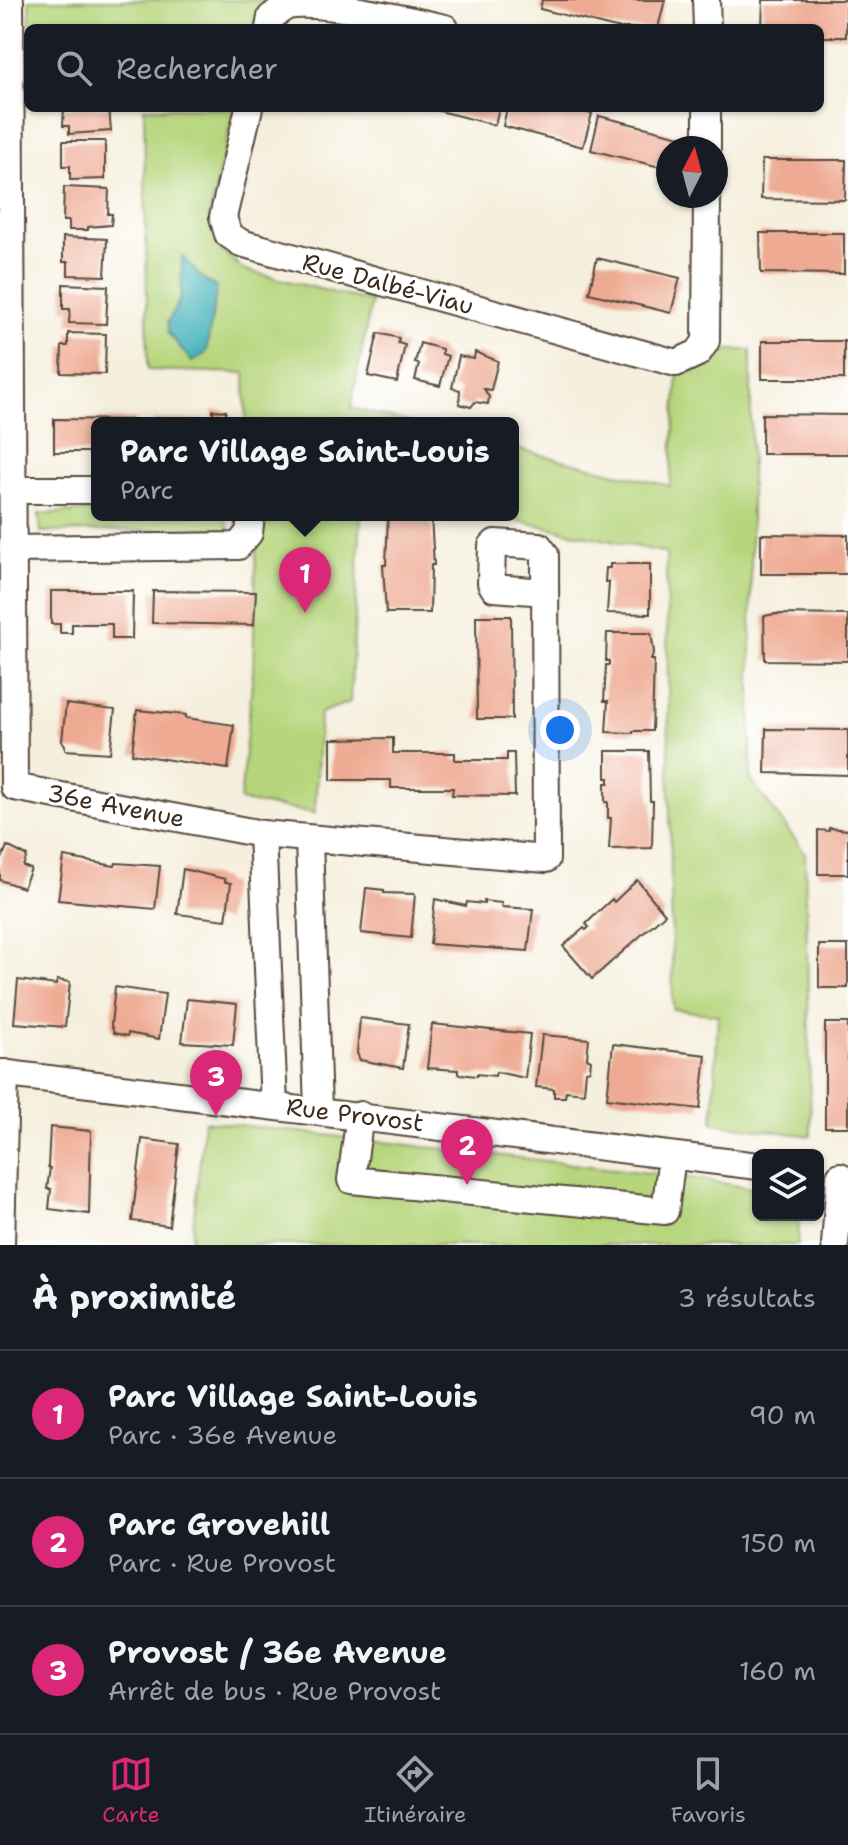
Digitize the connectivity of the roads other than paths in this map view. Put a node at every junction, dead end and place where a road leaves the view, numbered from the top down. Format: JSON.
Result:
{"nodes":[{"id":1,"x":10,"y":0,"type":"edge"},
{"id":2,"x":706,"y":0,"type":"edge"},
{"id":3,"x":351,"y":3,"type":"edge"},
{"id":4,"x":270,"y":24,"type":"edge"},
{"id":5,"x":430,"y":24,"type":"edge"},
{"id":6,"x":707,"y":24,"type":"edge"},
{"id":7,"x":248,"y":112,"type":"edge"},
{"id":8,"x":707,"y":112,"type":"edge"},
{"id":9,"x":707,"y":136,"type":"edge"},
{"id":10,"x":707,"y":208,"type":"edge"},
{"id":11,"x":12,"y":490,"type":"junction"},
{"id":12,"x":91,"y":490,"type":"edge"},
{"id":13,"x":250,"y":521,"type":"edge"},
{"id":14,"x":12,"y":549,"type":"junction"},
{"id":15,"x":545,"y":592,"type":"dead end"},
{"id":16,"x":262,"y":834,"type":"junction"},
{"id":17,"x":309,"y":839,"type":"junction"},
{"id":18,"x":2,"y":1073,"type":"edge"},
{"id":19,"x":274,"y":1105,"type":"junction"},
{"id":20,"x":318,"y":1111,"type":"junction"},
{"id":21,"x":360,"y":1115,"type":"junction"},
{"id":22,"x":672,"y":1156,"type":"junction"},
{"id":23,"x":752,"y":1165,"type":"edge"},
{"id":24,"x":835,"y":1175,"type":"edge"},
{"id":25,"x":839,"y":1235,"type":"edge"},
{"id":26,"x":1,"y":1245,"type":"edge"}],
"edges":[{"from":1,"to":11,"type":"street","name":"36e Avenue"},
{"from":2,"to":6,"type":"street"},
{"from":3,"to":4,"type":"street"},
{"from":3,"to":5,"type":"street"},
{"from":7,"to":10,"type":"street","name":"Rue Dalbé-Viau"},
{"from":8,"to":9,"type":"street"},
{"from":11,"to":12,"type":"street"},
{"from":11,"to":14,"type":"street","name":"36e Avenue"},
{"from":13,"to":14,"type":"street"},
{"from":14,"to":16,"type":"street","name":"36e Avenue"},
{"from":15,"to":17,"type":"street","name":"36e Avenue"},
{"from":16,"to":17,"type":"street","name":"36e Avenue"},
{"from":16,"to":19,"type":"street"},
{"from":17,"to":20,"type":"street"},
{"from":18,"to":19,"type":"street","name":"Rue Provost"},
{"from":18,"to":26,"type":"street"},
{"from":19,"to":20,"type":"street","name":"Rue Provost"},
{"from":20,"to":21,"type":"street","name":"Rue Provost"},
{"from":21,"to":22,"type":"street","name":"Rue Provost"},
{"from":21,"to":22,"type":"street"},
{"from":22,"to":23,"type":"street","name":"Rue Provost"},
{"from":24,"to":25,"type":"street"}]}
